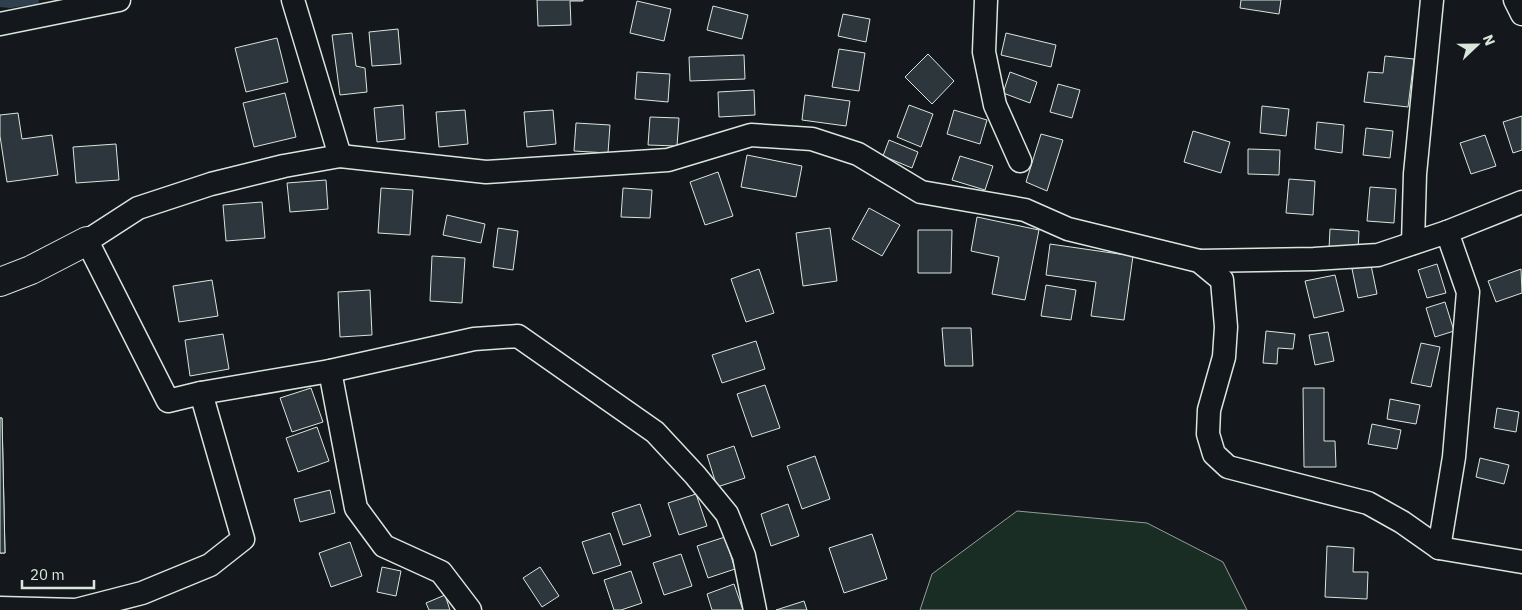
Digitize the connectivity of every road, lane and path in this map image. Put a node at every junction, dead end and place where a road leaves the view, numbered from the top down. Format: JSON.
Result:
{"nodes":[{"id":1,"x":119,"y":0,"type":"edge"},
{"id":2,"x":293,"y":0,"type":"edge"},
{"id":3,"x":986,"y":0,"type":"edge"},
{"id":4,"x":1432,"y":0,"type":"edge"},
{"id":5,"x":1514,"y":0,"type":"edge"},
{"id":6,"x":1522,"y":14,"type":"edge"},
{"id":7,"x":0,"y":24,"type":"edge"},
{"id":8,"x":340,"y":156,"type":"junction"},
{"id":9,"x":1020,"y":162,"type":"dead end"},
{"id":10,"x":1522,"y":202,"type":"edge"},
{"id":11,"x":1447,"y":232,"type":"junction"},
{"id":12,"x":87,"y":241,"type":"junction"},
{"id":13,"x":1413,"y":243,"type":"junction"},
{"id":14,"x":1199,"y":261,"type":"junction"},
{"id":15,"x":0,"y":282,"type":"edge"},
{"id":16,"x":330,"y":371,"type":"junction"},
{"id":17,"x":201,"y":393,"type":"junction"},
{"id":18,"x":1439,"y":548,"type":"junction"},
{"id":19,"x":1522,"y":562,"type":"edge"},
{"id":20,"x":0,"y":608,"type":"edge"},
{"id":21,"x":470,"y":610,"type":"edge"},
{"id":22,"x":755,"y":610,"type":"edge"}],
"edges":[{"from":1,"to":7,"type":"street"},
{"from":2,"to":8,"type":"street"},
{"from":3,"to":9,"type":"street"},
{"from":4,"to":13,"type":"street"},
{"from":5,"to":6,"type":"street"},
{"from":8,"to":12,"type":"street"},
{"from":8,"to":14,"type":"street"},
{"from":10,"to":11,"type":"street"},
{"from":11,"to":13,"type":"street"},
{"from":11,"to":18,"type":"street"},
{"from":12,"to":15,"type":"street"},
{"from":12,"to":17,"type":"street"},
{"from":13,"to":14,"type":"street"},
{"from":14,"to":18,"type":"street"},
{"from":16,"to":17,"type":"street"},
{"from":16,"to":21,"type":"street"},
{"from":16,"to":22,"type":"street"},
{"from":17,"to":20,"type":"street"},
{"from":18,"to":19,"type":"street"}]}
